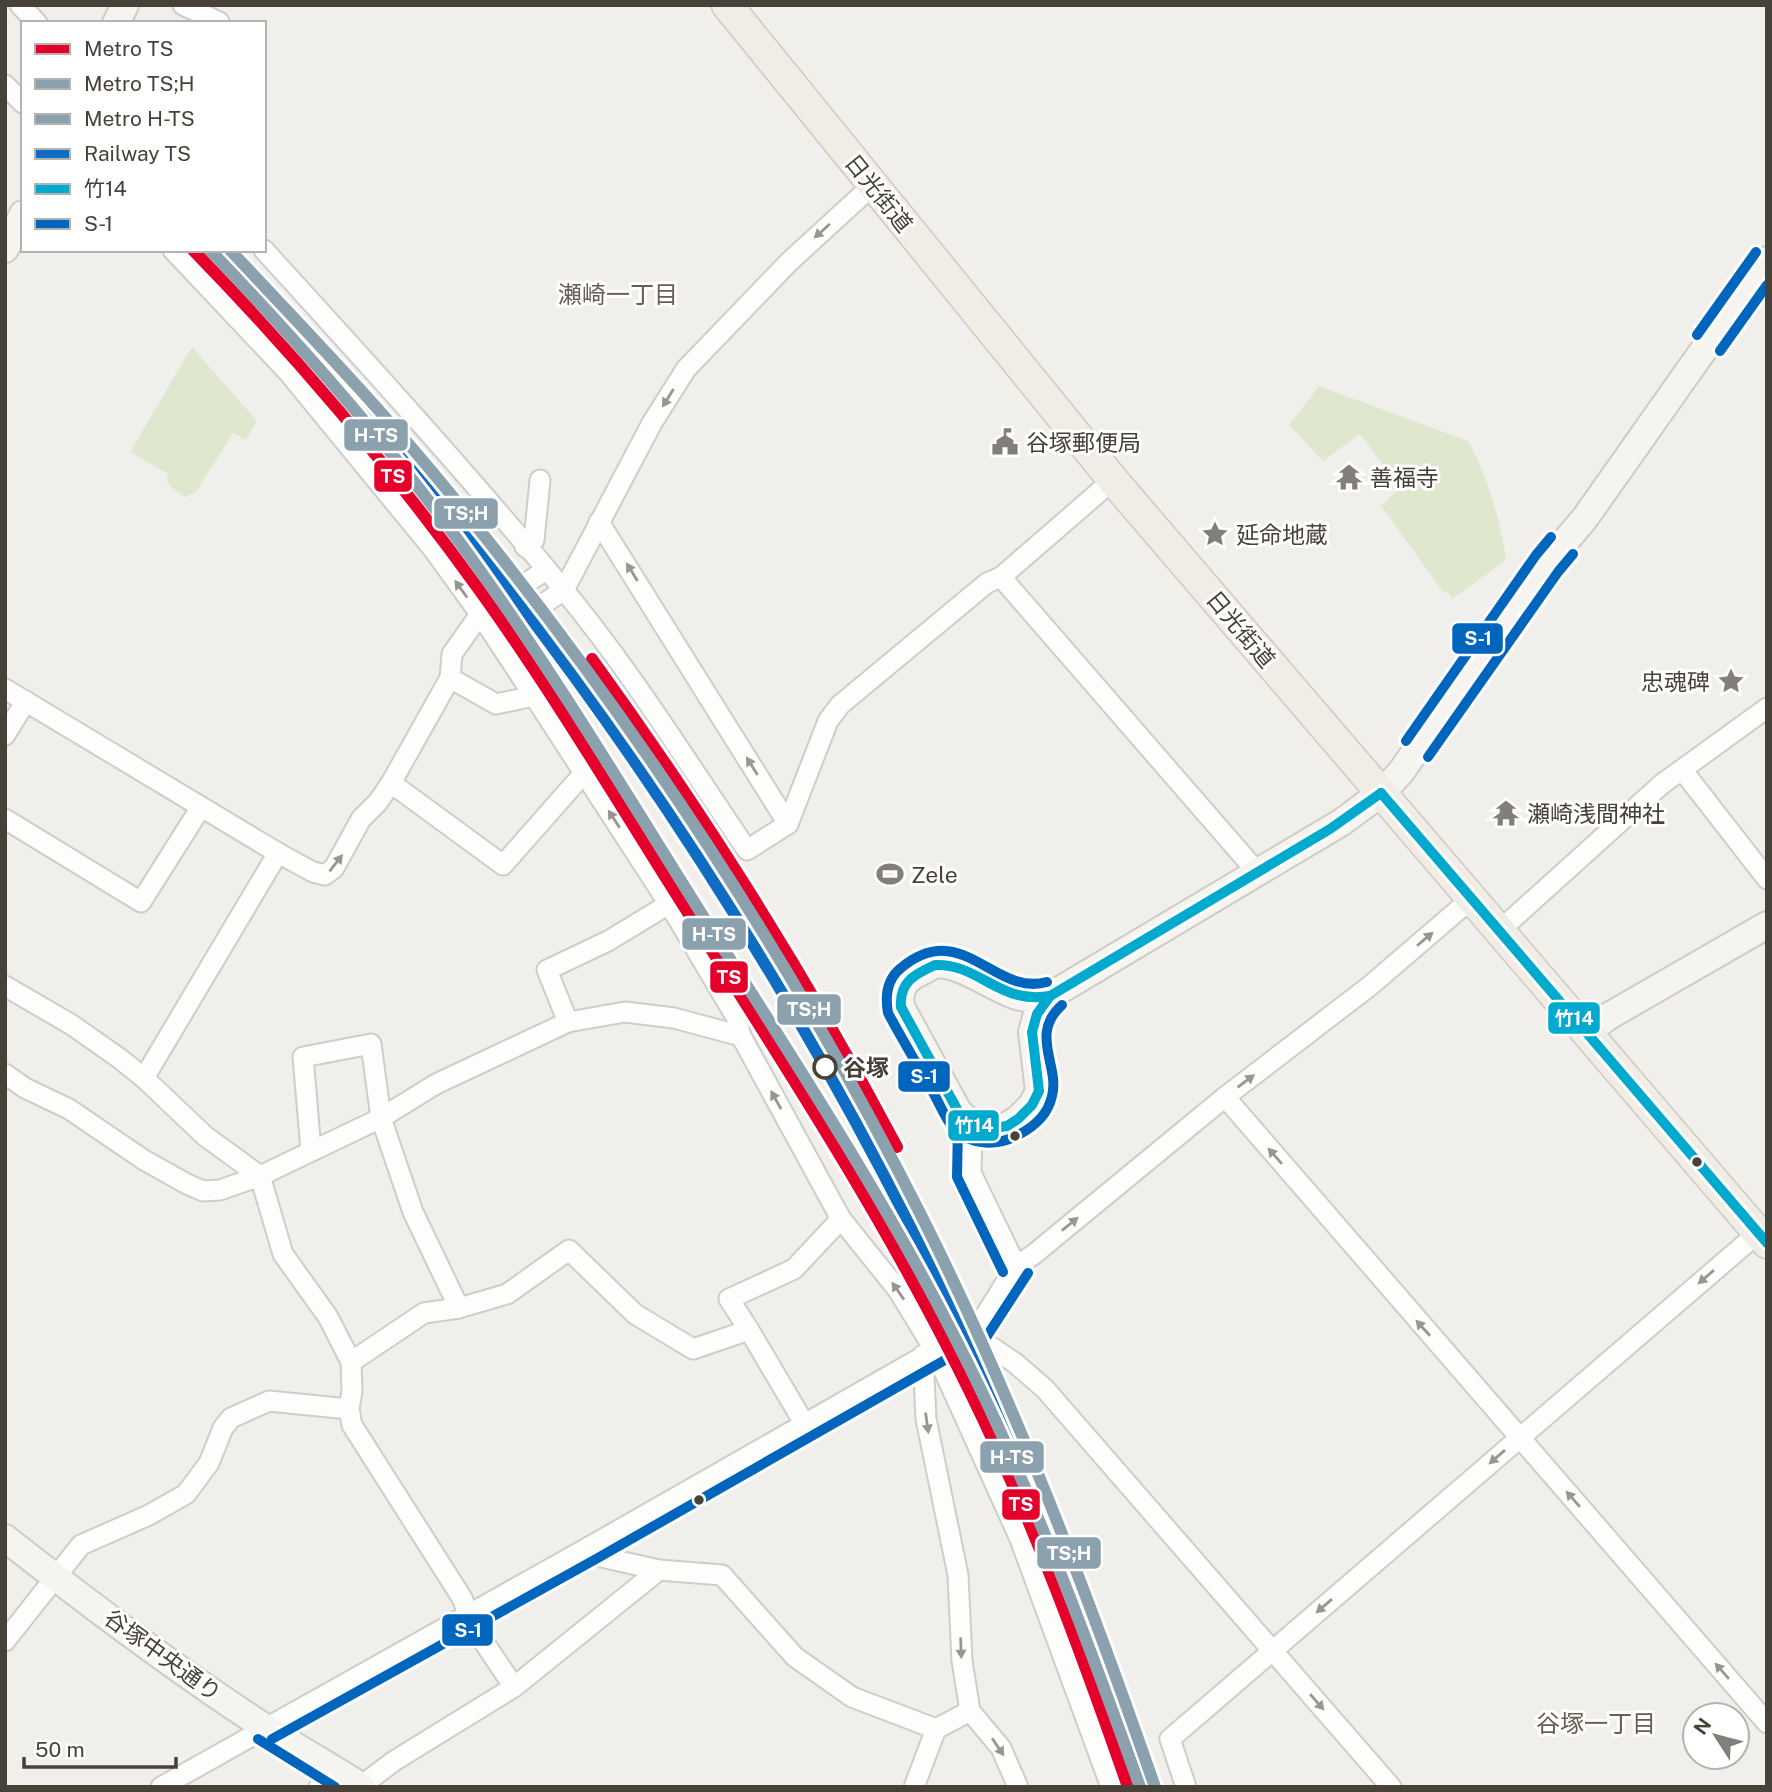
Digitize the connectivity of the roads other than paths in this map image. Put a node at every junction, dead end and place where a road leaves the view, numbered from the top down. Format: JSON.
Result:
{"nodes":[{"id":1,"x":20,"y":5,"type":"edge"},
{"id":2,"x":125,"y":5,"type":"edge"},
{"id":3,"x":183,"y":5,"type":"edge"},
{"id":4,"x":727,"y":5,"type":"edge"},
{"id":5,"x":35,"y":21,"type":"edge"},
{"id":6,"x":117,"y":21,"type":"edge"},
{"id":7,"x":217,"y":21,"type":"edge"},
{"id":8,"x":5,"y":85,"type":"edge"},
{"id":9,"x":21,"y":101,"type":"edge"},
{"id":10,"x":873,"y":185,"type":"junction"},
{"id":11,"x":21,"y":218,"type":"edge"},
{"id":12,"x":5,"y":249,"type":"edge"},
{"id":13,"x":175,"y":252,"type":"edge"},
{"id":14,"x":266,"y":252,"type":"edge"},
{"id":15,"x":1767,"y":260,"type":"edge"},
{"id":16,"x":540,"y":480,"type":"dead end"},
{"id":17,"x":1113,"y":480,"type":"junction"},
{"id":18,"x":599,"y":522,"type":"junction"},
{"id":19,"x":526,"y":547,"type":"junction"},
{"id":20,"x":546,"y":570,"type":"junction"},
{"id":21,"x":1001,"y":578,"type":"junction"},
{"id":22,"x":564,"y":590,"type":"junction"},
{"id":23,"x":486,"y":610,"type":"junction"},
{"id":24,"x":501,"y":632,"type":"junction"},
{"id":25,"x":450,"y":678,"type":"junction"},
{"id":26,"x":5,"y":689,"type":"edge"},
{"id":27,"x":534,"y":696,"type":"junction"},
{"id":28,"x":26,"y":701,"type":"junction"},
{"id":29,"x":1767,"y":708,"type":"edge"},
{"id":30,"x":5,"y":735,"type":"edge"},
{"id":31,"x":1683,"y":771,"type":"junction"},
{"id":32,"x":583,"y":773,"type":"junction"},
{"id":33,"x":391,"y":783,"type":"junction"},
{"id":34,"x":1381,"y":793,"type":"junction"},
{"id":35,"x":201,"y":807,"type":"junction"},
{"id":36,"x":5,"y":820,"type":"edge"},
{"id":37,"x":788,"y":824,"type":"junction"},
{"id":38,"x":278,"y":853,"type":"junction"},
{"id":39,"x":1257,"y":872,"type":"junction"},
{"id":40,"x":1767,"y":879,"type":"edge"},
{"id":41,"x":1471,"y":899,"type":"junction"},
{"id":42,"x":668,"y":904,"type":"junction"},
{"id":43,"x":1767,"y":925,"type":"edge"},
{"id":44,"x":1499,"y":931,"type":"junction"},
{"id":45,"x":5,"y":986,"type":"edge"},
{"id":46,"x":1050,"y":996,"type":"junction"},
{"id":47,"x":568,"y":1021,"type":"junction"},
{"id":48,"x":1587,"y":1033,"type":"junction"},
{"id":49,"x":741,"y":1036,"type":"junction"},
{"id":50,"x":5,"y":1074,"type":"edge"},
{"id":51,"x":144,"y":1078,"type":"junction"},
{"id":52,"x":1224,"y":1097,"type":"junction"},
{"id":53,"x":381,"y":1118,"type":"junction"},
{"id":54,"x":972,"y":1125,"type":"junction"},
{"id":55,"x":311,"y":1150,"type":"junction"},
{"id":56,"x":260,"y":1176,"type":"junction"},
{"id":57,"x":841,"y":1219,"type":"junction"},
{"id":58,"x":1763,"y":1238,"type":"edge"},
{"id":59,"x":1016,"y":1266,"type":"junction"},
{"id":60,"x":459,"y":1308,"type":"junction"},
{"id":61,"x":749,"y":1330,"type":"junction"},
{"id":62,"x":968,"y":1331,"type":"junction"},
{"id":63,"x":929,"y":1352,"type":"junction"},
{"id":64,"x":351,"y":1362,"type":"junction"},
{"id":65,"x":349,"y":1409,"type":"junction"},
{"id":66,"x":804,"y":1423,"type":"junction"},
{"id":67,"x":1519,"y":1438,"type":"junction"},
{"id":68,"x":5,"y":1538,"type":"edge"},
{"id":69,"x":590,"y":1547,"type":"junction"},
{"id":70,"x":659,"y":1570,"type":"junction"},
{"id":71,"x":56,"y":1578,"type":"junction"},
{"id":72,"x":468,"y":1614,"type":"junction"},
{"id":73,"x":5,"y":1641,"type":"edge"},
{"id":74,"x":1273,"y":1650,"type":"junction"},
{"id":75,"x":513,"y":1688,"type":"junction"},
{"id":76,"x":970,"y":1711,"type":"junction"},
{"id":77,"x":1767,"y":1723,"type":"edge"},
{"id":78,"x":265,"y":1727,"type":"junction"},
{"id":79,"x":936,"y":1729,"type":"junction"},
{"id":80,"x":327,"y":1778,"type":"edge"},
{"id":81,"x":362,"y":1786,"type":"edge"},
{"id":82,"x":161,"y":1787,"type":"edge"},
{"id":83,"x":914,"y":1787,"type":"edge"},
{"id":84,"x":1018,"y":1787,"type":"edge"},
{"id":85,"x":1111,"y":1787,"type":"edge"},
{"id":86,"x":1186,"y":1787,"type":"edge"},
{"id":87,"x":1391,"y":1787,"type":"edge"}],
"edges":[{"from":1,"to":5,"type":"street"},
{"from":2,"to":6,"type":"street"},
{"from":3,"to":7,"type":"street"},
{"from":4,"to":10,"type":"main road","name":"日光街道"},
{"from":8,"to":9,"type":"street"},
{"from":10,"to":17,"type":"main road","name":"日光街道"},
{"from":10,"to":18,"type":"street","one_way":true},
{"from":11,"to":12,"type":"street"},
{"from":23,"to":13,"type":"street","one_way":true},
{"from":14,"to":19,"type":"street"},
{"from":15,"to":34,"type":"street"},
{"from":16,"to":19,"type":"street"},
{"from":17,"to":21,"type":"street"},
{"from":17,"to":34,"type":"main road","name":"日光街道"},
{"from":18,"to":22,"type":"street"},
{"from":37,"to":18,"type":"street","one_way":true},
{"from":19,"to":20,"type":"street"},
{"from":20,"to":22,"type":"street"},
{"from":20,"to":23,"type":"street"},
{"from":21,"to":37,"type":"street"},
{"from":21,"to":39,"type":"street"},
{"from":22,"to":24,"type":"street"},
{"from":22,"to":37,"type":"street"},
{"from":23,"to":24,"type":"street"},
{"from":23,"to":25,"type":"street"},
{"from":24,"to":27,"type":"street"},
{"from":25,"to":27,"type":"street"},
{"from":25,"to":33,"type":"street"},
{"from":26,"to":28,"type":"street"},
{"from":27,"to":32,"type":"street"},
{"from":28,"to":30,"type":"street"},
{"from":28,"to":35,"type":"street"},
{"from":29,"to":31,"type":"street"},
{"from":31,"to":40,"type":"street"},
{"from":31,"to":44,"type":"street"},
{"from":32,"to":33,"type":"street"},
{"from":42,"to":32,"type":"street","one_way":true},
{"from":38,"to":33,"type":"street","one_way":true},
{"from":34,"to":39,"type":"street"},
{"from":34,"to":41,"type":"main road","name":"日光街道"},
{"from":35,"to":36,"type":"street"},
{"from":35,"to":38,"type":"street"},
{"from":38,"to":51,"type":"street"},
{"from":39,"to":46,"type":"street"},
{"from":41,"to":44,"type":"main road","name":"日光街道"},
{"from":52,"to":41,"type":"street","one_way":true},
{"from":42,"to":47,"type":"street"},
{"from":42,"to":49,"type":"street"},
{"from":43,"to":48,"type":"street"},
{"from":44,"to":48,"type":"main road","name":"日光街道"},
{"from":45,"to":51,"type":"street"},
{"from":46,"to":54,"type":"street"},
{"from":46,"to":54,"type":"street"},
{"from":47,"to":49,"type":"street"},
{"from":47,"to":53,"type":"street"},
{"from":48,"to":58,"type":"main road","name":"日光街道"},
{"from":57,"to":49,"type":"street","one_way":true},
{"from":50,"to":56,"type":"street"},
{"from":51,"to":56,"type":"street"},
{"from":59,"to":52,"type":"street","one_way":true},
{"from":67,"to":52,"type":"street","one_way":true},
{"from":53,"to":55,"type":"street"},
{"from":53,"to":55,"type":"street"},
{"from":53,"to":60,"type":"street"},
{"from":54,"to":59,"type":"street"},
{"from":55,"to":56,"type":"street"},
{"from":56,"to":64,"type":"street"},
{"from":57,"to":61,"type":"street"},
{"from":63,"to":57,"type":"street","one_way":true},
{"from":58,"to":67,"type":"street","one_way":true},
{"from":59,"to":62,"type":"street"},
{"from":60,"to":61,"type":"street"},
{"from":60,"to":64,"type":"street"},
{"from":61,"to":66,"type":"street"},
{"from":62,"to":63,"type":"street"},
{"from":62,"to":74,"type":"street"},
{"from":63,"to":66,"type":"street"},
{"from":63,"to":76,"type":"street","one_way":true},
{"from":63,"to":85,"type":"street"},
{"from":64,"to":65,"type":"street"},
{"from":65,"to":71,"type":"street"},
{"from":65,"to":72,"type":"street"},
{"from":66,"to":69,"type":"street"},
{"from":67,"to":74,"type":"street","one_way":true},
{"from":77,"to":67,"type":"street","one_way":true},
{"from":68,"to":71,"type":"street","name":"谷塚中央通り"},
{"from":69,"to":70,"type":"street"},
{"from":69,"to":72,"type":"street"},
{"from":70,"to":75,"type":"street"},
{"from":70,"to":79,"type":"street"},
{"from":71,"to":73,"type":"street"},
{"from":71,"to":78,"type":"street","name":"谷塚中央通り"},
{"from":72,"to":75,"type":"street"},
{"from":72,"to":78,"type":"street"},
{"from":74,"to":86,"type":"street"},
{"from":74,"to":87,"type":"street","one_way":true},
{"from":75,"to":81,"type":"street"},
{"from":76,"to":79,"type":"street"},
{"from":76,"to":84,"type":"street","one_way":true},
{"from":78,"to":80,"type":"street","name":"谷塚中央通り"},
{"from":78,"to":82,"type":"street"},
{"from":79,"to":83,"type":"street"},
{"from":80,"to":81,"type":"street","name":"谷塚中央通り"}]}
